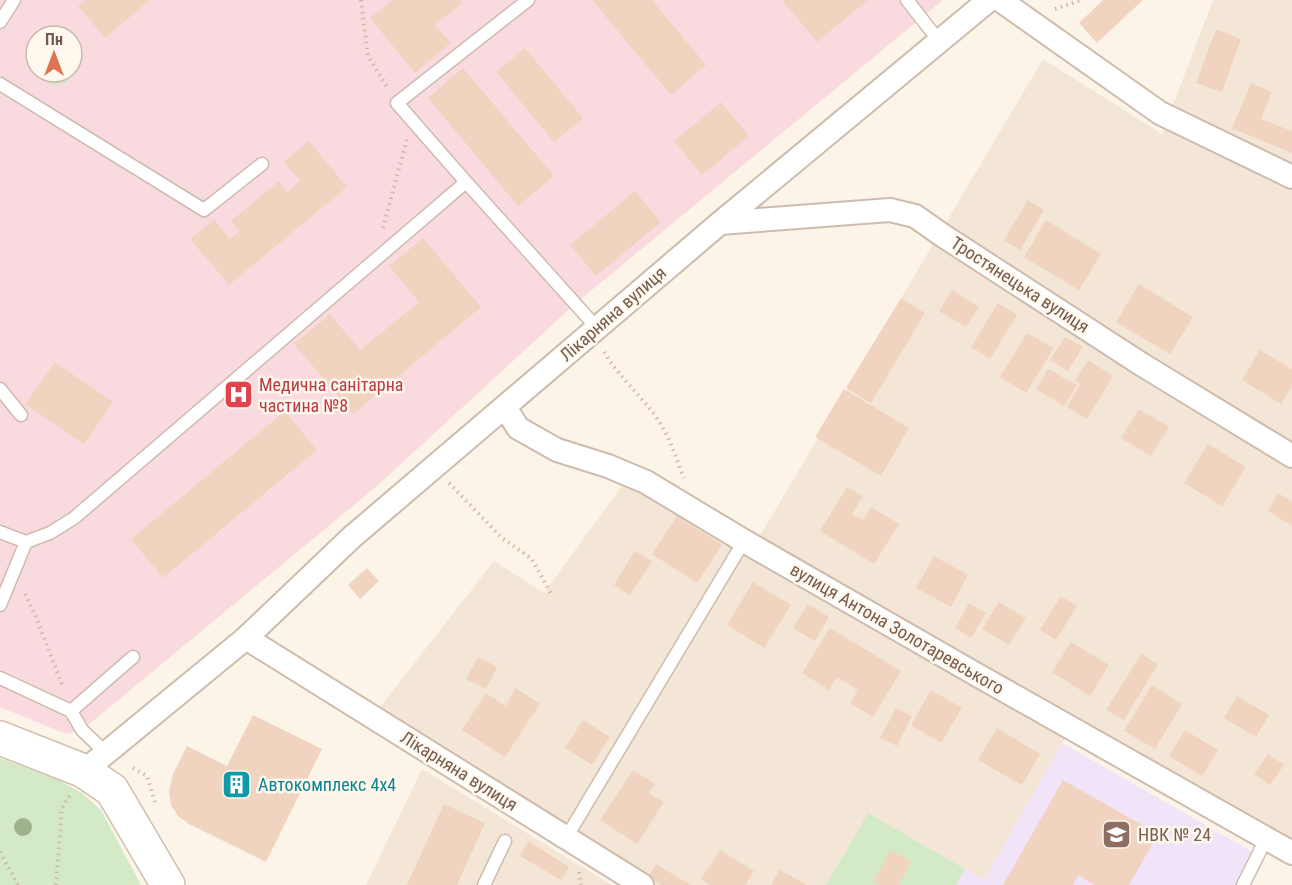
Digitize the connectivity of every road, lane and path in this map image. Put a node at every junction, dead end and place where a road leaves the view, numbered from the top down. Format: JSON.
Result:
{"nodes":[{"id":1,"x":14,"y":0,"type":"edge"},
{"id":2,"x":361,"y":0,"type":"edge"},
{"id":3,"x":528,"y":0,"type":"edge"},
{"id":4,"x":907,"y":0,"type":"edge"},
{"id":5,"x":989,"y":0,"type":"edge"},
{"id":6,"x":1000,"y":0,"type":"edge"},
{"id":7,"x":0,"y":22,"type":"edge"},
{"id":8,"x":939,"y":41,"type":"junction"},
{"id":9,"x":0,"y":84,"type":"edge"},
{"id":10,"x":397,"y":103,"type":"junction"},
{"id":11,"x":412,"y":119,"type":"junction"},
{"id":12,"x":262,"y":164,"type":"dead end"},
{"id":13,"x":1292,"y":177,"type":"edge"},
{"id":14,"x":466,"y":182,"type":"junction"},
{"id":15,"x":720,"y":223,"type":"junction"},
{"id":16,"x":374,"y":260,"type":"junction"},
{"id":17,"x":594,"y":331,"type":"junction"},
{"id":18,"x":0,"y":389,"type":"edge"},
{"id":19,"x":505,"y":407,"type":"junction"},
{"id":20,"x":21,"y":415,"type":"dead end"},
{"id":21,"x":1292,"y":456,"type":"edge"},
{"id":22,"x":434,"y":467,"type":"junction"},
{"id":23,"x":687,"y":484,"type":"dead end"},
{"id":24,"x":0,"y":532,"type":"edge"},
{"id":25,"x":744,"y":541,"type":"junction"},
{"id":26,"x":26,"y":542,"type":"junction"},
{"id":27,"x":14,"y":572,"type":"junction"},
{"id":28,"x":551,"y":594,"type":"dead end"},
{"id":29,"x":0,"y":604,"type":"edge"},
{"id":30,"x":246,"y":638,"type":"junction"},
{"id":31,"x":133,"y":657,"type":"dead end"},
{"id":32,"x":0,"y":678,"type":"edge"},
{"id":33,"x":71,"y":711,"type":"junction"},
{"id":34,"x":0,"y":738,"type":"edge"},
{"id":35,"x":94,"y":762,"type":"junction"},
{"id":36,"x":566,"y":838,"type":"junction"},
{"id":37,"x":1266,"y":839,"type":"junction"},
{"id":38,"x":505,"y":841,"type":"dead end"},
{"id":39,"x":0,"y":852,"type":"edge"},
{"id":40,"x":1292,"y":854,"type":"edge"},
{"id":41,"x":18,"y":885,"type":"edge"},
{"id":42,"x":56,"y":885,"type":"edge"},
{"id":43,"x":168,"y":885,"type":"edge"},
{"id":44,"x":484,"y":885,"type":"edge"},
{"id":45,"x":642,"y":885,"type":"edge"},
{"id":46,"x":1243,"y":885,"type":"edge"}],
"edges":[{"from":1,"to":7,"type":"lane"},
{"from":2,"to":10,"type":"path"},
{"from":3,"to":10,"type":"lane"},
{"from":4,"to":8,"type":"lane"},
{"from":5,"to":8,"type":"street","name":"Лікарняна вулиця"},
{"from":6,"to":13,"type":"street"},
{"from":8,"to":15,"type":"street","name":"Лікарняна вулиця"},
{"from":9,"to":12,"type":"lane"},
{"from":10,"to":11,"type":"lane"},
{"from":11,"to":14,"type":"lane"},
{"from":11,"to":16,"type":"path"},
{"from":14,"to":16,"type":"lane"},
{"from":14,"to":17,"type":"lane"},
{"from":15,"to":17,"type":"street","name":"Лікарняна вулиця"},
{"from":15,"to":21,"type":"street","name":"Тростянецька вулиця"},
{"from":16,"to":26,"type":"lane"},
{"from":17,"to":19,"type":"street","name":"Лікарняна вулиця"},
{"from":17,"to":23,"type":"path"},
{"from":18,"to":20,"type":"lane"},
{"from":19,"to":22,"type":"street","name":"Лікарняна вулиця"},
{"from":19,"to":25,"type":"street","name":"вулиця Антона Золотаревського"},
{"from":22,"to":28,"type":"path"},
{"from":22,"to":30,"type":"street","name":"Лікарняна вулиця"},
{"from":24,"to":26,"type":"lane"},
{"from":25,"to":36,"type":"lane"},
{"from":25,"to":37,"type":"street","name":"вулиця Антона Золотаревського"},
{"from":26,"to":27,"type":"lane"},
{"from":27,"to":29,"type":"lane"},
{"from":27,"to":33,"type":"path"},
{"from":30,"to":35,"type":"street","name":"Лікарняна вулиця"},
{"from":30,"to":36,"type":"street","name":"Лікарняна вулиця"},
{"from":31,"to":33,"type":"lane"},
{"from":32,"to":33,"type":"lane"},
{"from":33,"to":35,"type":"lane"},
{"from":34,"to":35,"type":"main road"},
{"from":35,"to":42,"type":"path"},
{"from":35,"to":43,"type":"main road"},
{"from":36,"to":45,"type":"street","name":"Лікарняна вулиця"},
{"from":37,"to":40,"type":"street","name":"вулиця Антона Золотаревського"},
{"from":37,"to":46,"type":"lane"},
{"from":38,"to":44,"type":"lane"},
{"from":39,"to":41,"type":"path"}]}
